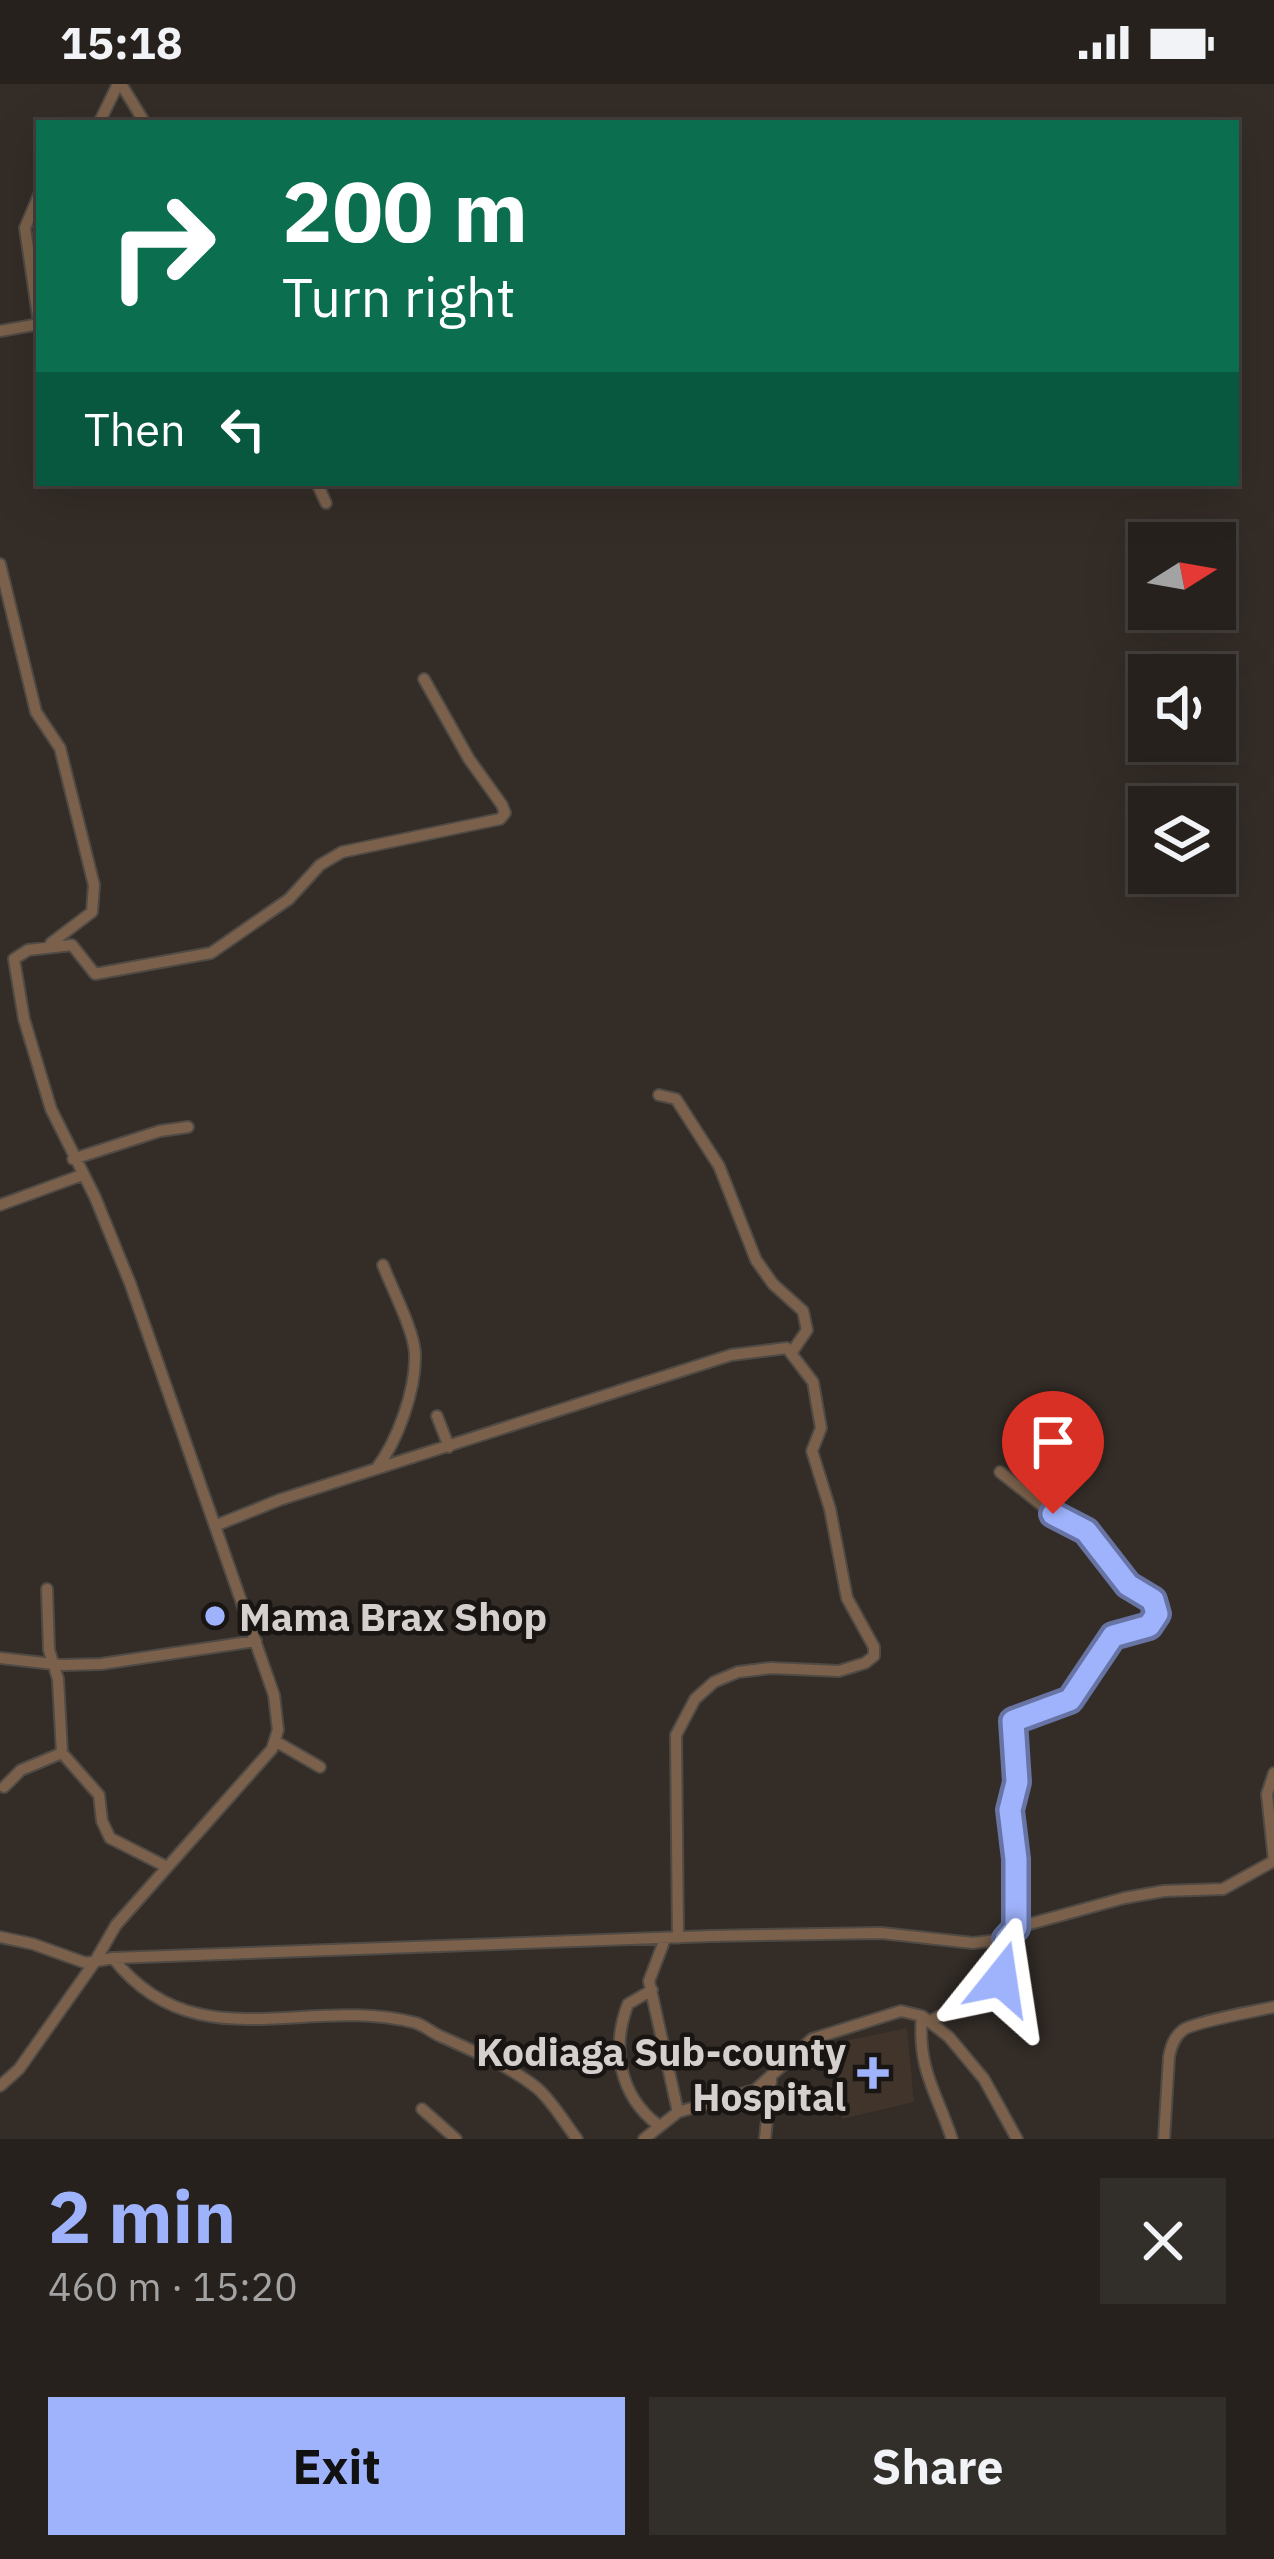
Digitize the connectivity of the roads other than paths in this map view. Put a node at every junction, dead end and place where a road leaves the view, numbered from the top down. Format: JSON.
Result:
{"nodes":[{"id":1,"x":120,"y":84,"type":"edge"},
{"id":2,"x":101,"y":120,"type":"edge"},
{"id":3,"x":143,"y":120,"type":"edge"},
{"id":4,"x":36,"y":202,"type":"edge"},
{"id":5,"x":36,"y":303,"type":"edge"},
{"id":6,"x":36,"y":325,"type":"edge"},
{"id":7,"x":0,"y":331,"type":"edge"},
{"id":8,"x":318,"y":486,"type":"edge"},
{"id":9,"x":326,"y":503,"type":"dead end"},
{"id":10,"x":0,"y":564,"type":"edge"},
{"id":11,"x":424,"y":679,"type":"dead end"},
{"id":12,"x":45,"y":947,"type":"junction"},
{"id":13,"x":659,"y":1095,"type":"dead end"},
{"id":14,"x":188,"y":1127,"type":"dead end"},
{"id":15,"x":74,"y":1160,"type":"junction"},
{"id":16,"x":82,"y":1175,"type":"junction"},
{"id":17,"x":0,"y":1205,"type":"edge"},
{"id":18,"x":383,"y":1265,"type":"dead end"},
{"id":19,"x":792,"y":1352,"type":"junction"},
{"id":20,"x":437,"y":1416,"type":"dead end"},
{"id":21,"x":448,"y":1447,"type":"junction"},
{"id":22,"x":374,"y":1471,"type":"junction"},
{"id":23,"x":1000,"y":1472,"type":"dead end"},
{"id":24,"x":217,"y":1525,"type":"junction"},
{"id":25,"x":47,"y":1588,"type":"dead end"},
{"id":26,"x":256,"y":1641,"type":"junction"},
{"id":27,"x":0,"y":1658,"type":"edge"},
{"id":28,"x":53,"y":1664,"type":"junction"},
{"id":29,"x":274,"y":1741,"type":"junction"},
{"id":30,"x":62,"y":1753,"type":"junction"},
{"id":31,"x":320,"y":1767,"type":"dead end"},
{"id":32,"x":1274,"y":1773,"type":"edge"},
{"id":33,"x":17,"y":1779,"type":"dead end"},
{"id":34,"x":2,"y":1788,"type":"edge"},
{"id":35,"x":1274,"y":1861,"type":"edge"},
{"id":36,"x":166,"y":1867,"type":"junction"},
{"id":37,"x":1011,"y":1934,"type":"junction"},
{"id":38,"x":0,"y":1937,"type":"edge"},
{"id":39,"x":671,"y":1938,"type":"junction"},
{"id":40,"x":113,"y":1958,"type":"junction"},
{"id":41,"x":94,"y":1963,"type":"junction"},
{"id":42,"x":652,"y":1990,"type":"junction"},
{"id":43,"x":1274,"y":2007,"type":"edge"},
{"id":44,"x":926,"y":2019,"type":"junction"},
{"id":45,"x":771,"y":2080,"type":"junction"},
{"id":46,"x":0,"y":2086,"type":"edge"},
{"id":47,"x":422,"y":2109,"type":"dead end"},
{"id":48,"x":678,"y":2112,"type":"junction"},
{"id":49,"x":658,"y":2125,"type":"junction"},
{"id":50,"x":456,"y":2139,"type":"edge"},
{"id":51,"x":577,"y":2139,"type":"edge"},
{"id":52,"x":644,"y":2139,"type":"edge"},
{"id":53,"x":765,"y":2139,"type":"edge"},
{"id":54,"x":952,"y":2139,"type":"edge"},
{"id":55,"x":1017,"y":2139,"type":"edge"},
{"id":56,"x":1164,"y":2139,"type":"edge"}],
"edges":[{"from":1,"to":2,"type":"street"},
{"from":1,"to":3,"type":"street"},
{"from":4,"to":5,"type":"street"},
{"from":6,"to":7,"type":"street"},
{"from":8,"to":9,"type":"street"},
{"from":10,"to":12,"type":"street"},
{"from":11,"to":12,"type":"street"},
{"from":12,"to":15,"type":"street"},
{"from":13,"to":19,"type":"street"},
{"from":14,"to":15,"type":"street"},
{"from":15,"to":16,"type":"street"},
{"from":16,"to":17,"type":"street"},
{"from":16,"to":24,"type":"street"},
{"from":18,"to":22,"type":"street"},
{"from":19,"to":21,"type":"street"},
{"from":19,"to":39,"type":"street"},
{"from":20,"to":21,"type":"street"},
{"from":21,"to":22,"type":"street"},
{"from":22,"to":24,"type":"street"},
{"from":23,"to":37,"type":"street"},
{"from":24,"to":26,"type":"street"},
{"from":25,"to":28,"type":"street"},
{"from":26,"to":28,"type":"street"},
{"from":26,"to":29,"type":"street"},
{"from":27,"to":28,"type":"street"},
{"from":28,"to":30,"type":"street"},
{"from":29,"to":31,"type":"street"},
{"from":29,"to":36,"type":"street"},
{"from":30,"to":34,"type":"street"},
{"from":30,"to":36,"type":"street"},
{"from":32,"to":35,"type":"street"},
{"from":33,"to":34,"type":"street"},
{"from":35,"to":37,"type":"street"},
{"from":36,"to":41,"type":"street"},
{"from":37,"to":39,"type":"street"},
{"from":37,"to":44,"type":"street"},
{"from":38,"to":41,"type":"street"},
{"from":39,"to":40,"type":"street"},
{"from":39,"to":42,"type":"street"},
{"from":40,"to":41,"type":"street"},
{"from":40,"to":51,"type":"street"},
{"from":41,"to":46,"type":"street"},
{"from":42,"to":48,"type":"street"},
{"from":42,"to":49,"type":"street"},
{"from":43,"to":56,"type":"street"},
{"from":44,"to":45,"type":"street"},
{"from":44,"to":54,"type":"street"},
{"from":44,"to":55,"type":"street"},
{"from":45,"to":48,"type":"street"},
{"from":45,"to":53,"type":"street"},
{"from":47,"to":50,"type":"street"},
{"from":48,"to":49,"type":"street"},
{"from":49,"to":52,"type":"street"}]}
